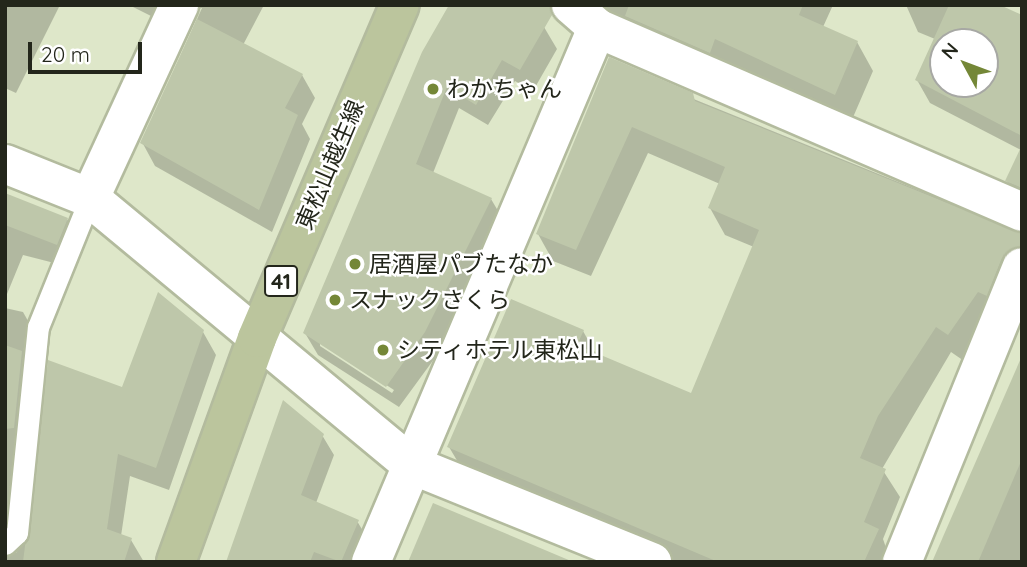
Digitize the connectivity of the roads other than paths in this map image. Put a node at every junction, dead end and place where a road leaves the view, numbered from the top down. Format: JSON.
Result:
{"nodes":[{"id":1,"x":179,"y":5,"type":"edge"},
{"id":2,"x":400,"y":5,"type":"edge"},
{"id":3,"x":584,"y":17,"type":"edge"},
{"id":4,"x":5,"y":163,"type":"edge"},
{"id":5,"x":90,"y":198,"type":"junction"},
{"id":6,"x":1022,"y":212,"type":"edge"},
{"id":7,"x":1022,"y":267,"type":"edge"},
{"id":8,"x":257,"y":338,"type":"junction"},
{"id":9,"x":412,"y":465,"type":"junction"},
{"id":10,"x":5,"y":544,"type":"edge"},
{"id":11,"x":176,"y":562,"type":"edge"},
{"id":12,"x":371,"y":562,"type":"edge"},
{"id":13,"x":652,"y":562,"type":"edge"},
{"id":14,"x":902,"y":562,"type":"edge"}],
"edges":[{"from":1,"to":5,"type":"street"},
{"from":2,"to":8,"type":"main road","name":"東松山越生線","number":"41"},
{"from":3,"to":6,"type":"street"},
{"from":3,"to":9,"type":"street"},
{"from":4,"to":5,"type":"street"},
{"from":5,"to":8,"type":"street"},
{"from":5,"to":10,"type":"lane"},
{"from":7,"to":14,"type":"street"},
{"from":8,"to":9,"type":"street"},
{"from":8,"to":11,"type":"main road","name":"東松山越生線","number":"41"},
{"from":9,"to":12,"type":"street"},
{"from":9,"to":13,"type":"street"}]}
